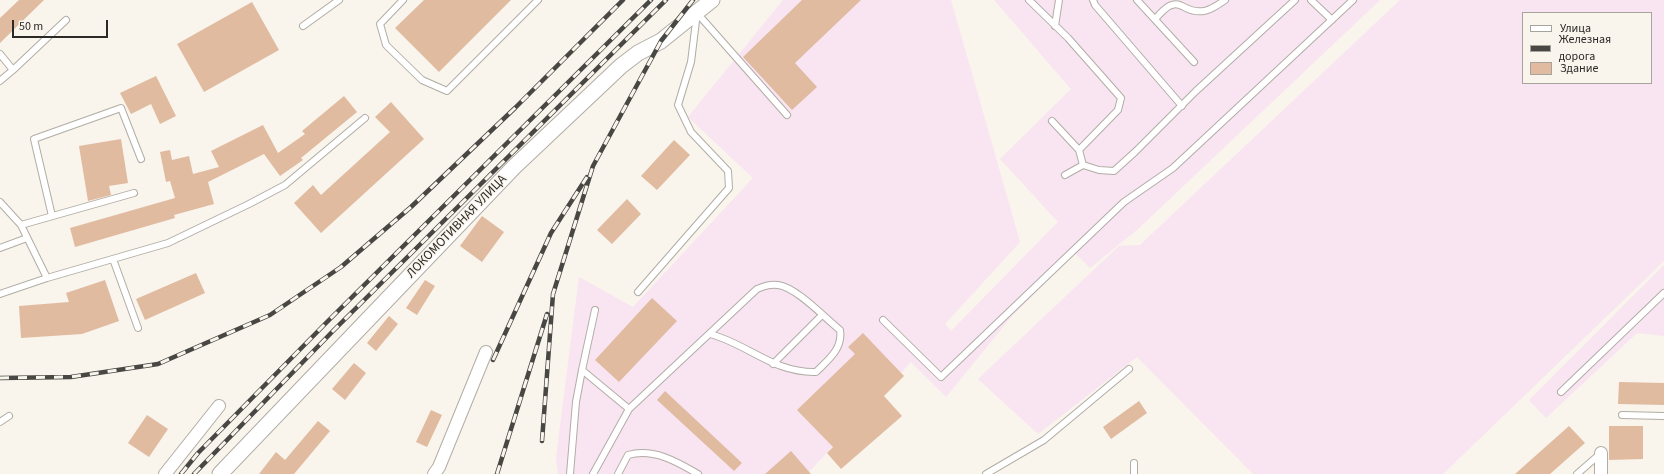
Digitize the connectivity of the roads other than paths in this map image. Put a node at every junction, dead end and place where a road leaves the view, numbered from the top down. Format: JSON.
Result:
{"nodes":[{"id":1,"x":339,"y":0,"type":"edge"},
{"id":2,"x":403,"y":0,"type":"edge"},
{"id":3,"x":538,"y":0,"type":"edge"},
{"id":4,"x":712,"y":0,"type":"edge"},
{"id":5,"x":1029,"y":0,"type":"edge"},
{"id":6,"x":1059,"y":0,"type":"edge"},
{"id":7,"x":1093,"y":0,"type":"edge"},
{"id":8,"x":1137,"y":0,"type":"edge"},
{"id":9,"x":1225,"y":0,"type":"edge"},
{"id":10,"x":1295,"y":0,"type":"edge"},
{"id":11,"x":1311,"y":0,"type":"edge"},
{"id":12,"x":1353,"y":0,"type":"edge"},
{"id":13,"x":697,"y":13,"type":"junction"},
{"id":14,"x":1155,"y":19,"type":"junction"},
{"id":15,"x":66,"y":20,"type":"dead end"},
{"id":16,"x":1332,"y":20,"type":"junction"},
{"id":17,"x":303,"y":26,"type":"dead end"},
{"id":18,"x":1055,"y":26,"type":"junction"},
{"id":19,"x":0,"y":54,"type":"edge"},
{"id":20,"x":1194,"y":62,"type":"dead end"},
{"id":21,"x":13,"y":70,"type":"junction"},
{"id":22,"x":0,"y":81,"type":"edge"},
{"id":23,"x":1182,"y":106,"type":"junction"},
{"id":24,"x":787,"y":115,"type":"dead end"},
{"id":25,"x":364,"y":118,"type":"dead end"},
{"id":26,"x":1052,"y":121,"type":"dead end"},
{"id":27,"x":1079,"y":150,"type":"junction"},
{"id":28,"x":141,"y":159,"type":"dead end"},
{"id":29,"x":1083,"y":165,"type":"junction"},
{"id":30,"x":1065,"y":175,"type":"dead end"},
{"id":31,"x":134,"y":193,"type":"dead end"},
{"id":32,"x":0,"y":202,"type":"edge"},
{"id":33,"x":52,"y":216,"type":"junction"},
{"id":34,"x":21,"y":225,"type":"junction"},
{"id":35,"x":27,"y":238,"type":"junction"},
{"id":36,"x":0,"y":248,"type":"edge"},
{"id":37,"x":113,"y":259,"type":"junction"},
{"id":38,"x":47,"y":278,"type":"junction"},
{"id":39,"x":638,"y":292,"type":"dead end"},
{"id":40,"x":1664,"y":293,"type":"edge"},
{"id":41,"x":0,"y":294,"type":"edge"},
{"id":42,"x":595,"y":310,"type":"dead end"},
{"id":43,"x":822,"y":315,"type":"junction"},
{"id":44,"x":882,"y":320,"type":"dead end"},
{"id":45,"x":138,"y":328,"type":"dead end"},
{"id":46,"x":710,"y":334,"type":"junction"},
{"id":47,"x":486,"y":352,"type":"dead end"},
{"id":48,"x":773,"y":364,"type":"junction"},
{"id":49,"x":1128,"y":369,"type":"dead end"},
{"id":50,"x":582,"y":370,"type":"junction"},
{"id":51,"x":1561,"y":392,"type":"dead end"},
{"id":52,"x":219,"y":406,"type":"dead end"},
{"id":53,"x":630,"y":409,"type":"junction"},
{"id":54,"x":1622,"y":415,"type":"dead end"},
{"id":55,"x":9,"y":416,"type":"dead end"},
{"id":56,"x":1664,"y":416,"type":"edge"},
{"id":57,"x":0,"y":422,"type":"edge"},
{"id":58,"x":1601,"y":453,"type":"joint"},
{"id":59,"x":1134,"y":463,"type":"dead end"},
{"id":60,"x":165,"y":474,"type":"edge"},
{"id":61,"x":220,"y":474,"type":"edge"},
{"id":62,"x":434,"y":474,"type":"edge"},
{"id":63,"x":570,"y":474,"type":"edge"},
{"id":64,"x":593,"y":474,"type":"edge"},
{"id":65,"x":618,"y":474,"type":"edge"},
{"id":66,"x":698,"y":474,"type":"edge"},
{"id":67,"x":986,"y":474,"type":"edge"},
{"id":68,"x":1134,"y":474,"type":"edge"},
{"id":69,"x":1577,"y":474,"type":"edge"},
{"id":70,"x":1601,"y":474,"type":"edge"}],
"edges":[{"from":1,"to":17,"type":"lane"},
{"from":2,"to":3,"type":"lane"},
{"from":4,"to":13,"type":"street","name":"ЛОКОМОТИВНАЯ УЛИЦА"},
{"from":5,"to":18,"type":"lane"},
{"from":6,"to":18,"type":"lane"},
{"from":7,"to":23,"type":"lane"},
{"from":8,"to":14,"type":"lane"},
{"from":9,"to":14,"type":"lane"},
{"from":10,"to":23,"type":"lane"},
{"from":11,"to":16,"type":"lane"},
{"from":12,"to":16,"type":"lane"},
{"from":13,"to":24,"type":"lane"},
{"from":13,"to":39,"type":"lane"},
{"from":13,"to":61,"type":"street","name":"ЛОКОМОТИВНАЯ УЛИЦА"},
{"from":14,"to":20,"type":"lane"},
{"from":15,"to":21,"type":"lane"},
{"from":16,"to":44,"type":"lane"},
{"from":18,"to":27,"type":"lane"},
{"from":19,"to":21,"type":"lane"},
{"from":21,"to":22,"type":"lane"},
{"from":23,"to":29,"type":"lane"},
{"from":25,"to":37,"type":"lane"},
{"from":26,"to":27,"type":"lane"},
{"from":27,"to":29,"type":"lane"},
{"from":28,"to":33,"type":"lane"},
{"from":29,"to":30,"type":"lane"},
{"from":31,"to":33,"type":"lane"},
{"from":32,"to":34,"type":"lane"},
{"from":33,"to":34,"type":"lane"},
{"from":34,"to":35,"type":"lane"},
{"from":35,"to":36,"type":"lane"},
{"from":35,"to":38,"type":"lane"},
{"from":37,"to":38,"type":"lane"},
{"from":37,"to":45,"type":"lane"},
{"from":38,"to":41,"type":"lane"},
{"from":40,"to":51,"type":"lane"},
{"from":42,"to":50,"type":"lane"},
{"from":43,"to":46,"type":"lane"},
{"from":43,"to":48,"type":"lane"},
{"from":43,"to":48,"type":"lane"},
{"from":46,"to":48,"type":"lane"},
{"from":46,"to":53,"type":"lane"},
{"from":47,"to":62,"type":"street"},
{"from":49,"to":67,"type":"lane"},
{"from":50,"to":53,"type":"lane"},
{"from":50,"to":63,"type":"lane"},
{"from":52,"to":60,"type":"street"},
{"from":53,"to":64,"type":"lane"},
{"from":54,"to":56,"type":"lane"},
{"from":55,"to":57,"type":"lane"},
{"from":58,"to":69,"type":"lane"},
{"from":58,"to":70,"type":"street"},
{"from":59,"to":68,"type":"lane"},
{"from":65,"to":66,"type":"lane"}]}
